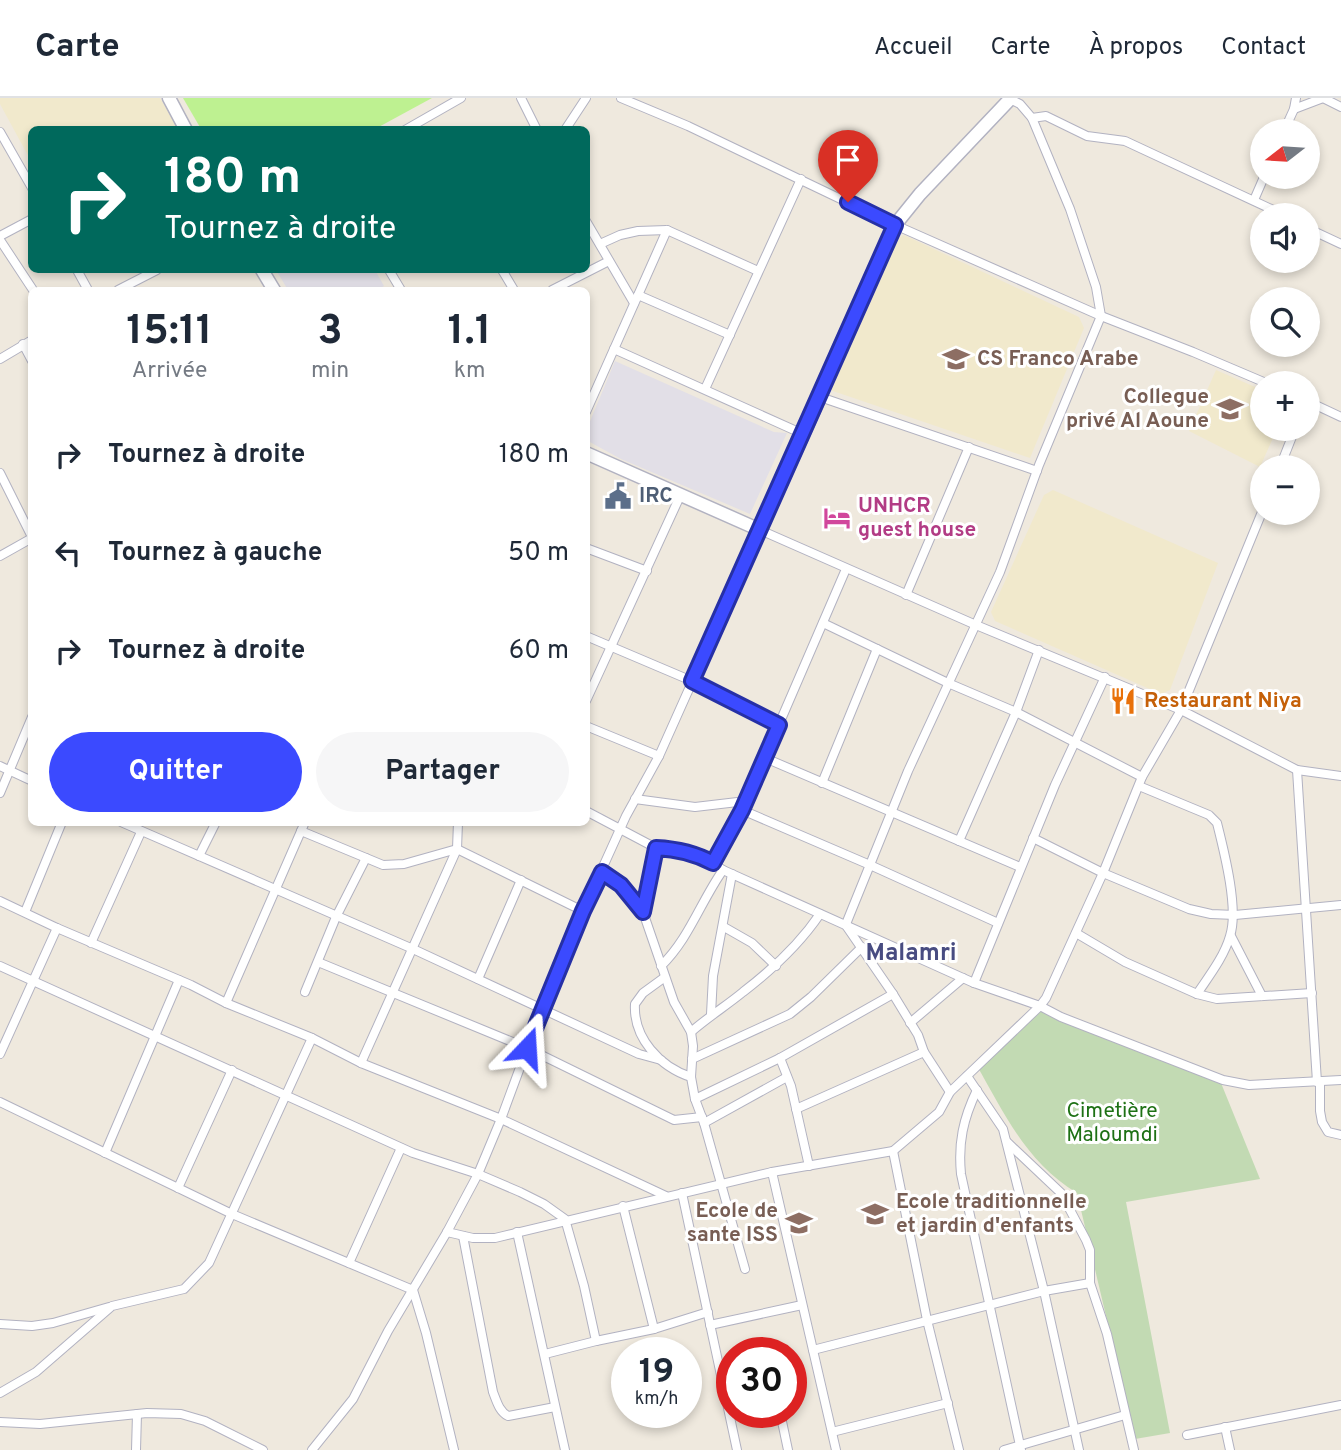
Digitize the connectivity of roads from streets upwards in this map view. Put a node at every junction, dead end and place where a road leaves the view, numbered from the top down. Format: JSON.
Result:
{"nodes":[{"id":1,"x":169,"y":98,"type":"edge"},
{"id":2,"x":461,"y":98,"type":"edge"},
{"id":3,"x":521,"y":98,"type":"edge"},
{"id":4,"x":586,"y":98,"type":"edge"},
{"id":5,"x":621,"y":98,"type":"edge"},
{"id":6,"x":1009,"y":98,"type":"edge"},
{"id":7,"x":1296,"y":98,"type":"edge"},
{"id":8,"x":1323,"y":98,"type":"edge"},
{"id":9,"x":1341,"y":107,"type":"edge"},
{"id":10,"x":1294,"y":109,"type":"junction"},
{"id":11,"x":1032,"y":118,"type":"junction"},
{"id":12,"x":1289,"y":119,"type":"edge"},
{"id":13,"x":184,"y":126,"type":"edge"},
{"id":14,"x":419,"y":126,"type":"edge"},
{"id":15,"x":535,"y":126,"type":"edge"},
{"id":16,"x":568,"y":126,"type":"edge"},
{"id":17,"x":0,"y":132,"type":"edge"},
{"id":18,"x":801,"y":179,"type":"junction"},
{"id":19,"x":28,"y":181,"type":"edge"},
{"id":20,"x":1259,"y":189,"type":"edge"},
{"id":21,"x":1254,"y":200,"type":"junction"},
{"id":22,"x":1260,"y":203,"type":"edge"},
{"id":23,"x":28,"y":221,"type":"edge"},
{"id":24,"x":895,"y":225,"type":"junction"},
{"id":25,"x":590,"y":228,"type":"edge"},
{"id":26,"x":667,"y":230,"type":"junction"},
{"id":27,"x":1320,"y":234,"type":"edge"},
{"id":28,"x":0,"y":238,"type":"edge"},
{"id":29,"x":600,"y":244,"type":"junction"},
{"id":30,"x":1341,"y":244,"type":"edge"},
{"id":31,"x":609,"y":261,"type":"junction"},
{"id":32,"x":590,"y":270,"type":"edge"},
{"id":33,"x":758,"y":271,"type":"junction"},
{"id":34,"x":151,"y":273,"type":"edge"},
{"id":35,"x":585,"y":273,"type":"edge"},
{"id":36,"x":31,"y":287,"type":"edge"},
{"id":37,"x":124,"y":287,"type":"edge"},
{"id":38,"x":557,"y":287,"type":"edge"},
{"id":39,"x":636,"y":299,"type":"junction"},
{"id":40,"x":1101,"y":316,"type":"junction"},
{"id":41,"x":730,"y":335,"type":"junction"},
{"id":42,"x":27,"y":342,"type":"edge"},
{"id":43,"x":614,"y":349,"type":"junction"},
{"id":44,"x":0,"y":359,"type":"edge"},
{"id":45,"x":1250,"y":376,"type":"edge"},
{"id":46,"x":705,"y":389,"type":"junction"},
{"id":47,"x":820,"y":397,"type":"junction"},
{"id":48,"x":590,"y":403,"type":"edge"},
{"id":49,"x":1320,"y":407,"type":"edge"},
{"id":50,"x":1341,"y":417,"type":"edge"},
{"id":51,"x":803,"y":434,"type":"junction"},
{"id":52,"x":969,"y":447,"type":"junction"},
{"id":53,"x":590,"y":455,"type":"edge"},
{"id":54,"x":1037,"y":471,"type":"junction"},
{"id":55,"x":0,"y":473,"type":"edge"},
{"id":56,"x":681,"y":494,"type":"junction"},
{"id":57,"x":1257,"y":525,"type":"edge"},
{"id":58,"x":28,"y":530,"type":"edge"},
{"id":59,"x":761,"y":530,"type":"junction"},
{"id":60,"x":28,"y":540,"type":"edge"},
{"id":61,"x":590,"y":550,"type":"edge"},
{"id":62,"x":0,"y":556,"type":"edge"},
{"id":63,"x":846,"y":569,"type":"junction"},
{"id":64,"x":647,"y":571,"type":"junction"},
{"id":65,"x":906,"y":595,"type":"junction"},
{"id":66,"x":823,"y":623,"type":"junction"},
{"id":67,"x":976,"y":625,"type":"junction"},
{"id":68,"x":590,"y":637,"type":"edge"},
{"id":69,"x":613,"y":646,"type":"junction"},
{"id":70,"x":877,"y":649,"type":"junction"},
{"id":71,"x":1039,"y":650,"type":"junction"},
{"id":72,"x":1105,"y":677,"type":"junction"},
{"id":73,"x":692,"y":681,"type":"junction"},
{"id":74,"x":948,"y":683,"type":"junction"},
{"id":75,"x":590,"y":693,"type":"edge"},
{"id":76,"x":1181,"y":710,"type":"junction"},
{"id":77,"x":1016,"y":712,"type":"junction"},
{"id":78,"x":779,"y":725,"type":"junction"},
{"id":79,"x":28,"y":727,"type":"edge"},
{"id":80,"x":590,"y":728,"type":"edge"},
{"id":81,"x":1073,"y":743,"type":"junction"},
{"id":82,"x":659,"y":756,"type":"junction"},
{"id":83,"x":765,"y":758,"type":"junction"},
{"id":84,"x":0,"y":766,"type":"edge"},
{"id":85,"x":10,"y":770,"type":"junction"},
{"id":86,"x":1297,"y":770,"type":"junction"},
{"id":87,"x":1142,"y":776,"type":"junction"},
{"id":88,"x":1341,"y":776,"type":"edge"},
{"id":89,"x":28,"y":778,"type":"edge"},
{"id":90,"x":822,"y":783,"type":"junction"},
{"id":91,"x":1139,"y":786,"type":"junction"},
{"id":92,"x":0,"y":793,"type":"edge"},
{"id":93,"x":635,"y":799,"type":"junction"},
{"id":94,"x":746,"y":801,"type":"junction"},
{"id":95,"x":742,"y":810,"type":"junction"},
{"id":96,"x":590,"y":812,"type":"edge"},
{"id":97,"x":891,"y":813,"type":"junction"},
{"id":98,"x":60,"y":826,"type":"edge"},
{"id":99,"x":129,"y":826,"type":"edge"},
{"id":100,"x":214,"y":826,"type":"edge"},
{"id":101,"x":303,"y":826,"type":"edge"},
{"id":102,"x":458,"y":826,"type":"edge"},
{"id":103,"x":620,"y":830,"type":"junction"},
{"id":104,"x":301,"y":831,"type":"junction"},
{"id":105,"x":142,"y":832,"type":"junction"},
{"id":106,"x":1033,"y":838,"type":"junction"},
{"id":107,"x":959,"y":841,"type":"junction"},
{"id":108,"x":656,"y":848,"type":"junction"},
{"id":109,"x":457,"y":849,"type":"junction"},
{"id":110,"x":200,"y":856,"type":"junction"},
{"id":111,"x":366,"y":858,"type":"junction"},
{"id":112,"x":713,"y":863,"type":"junction"},
{"id":113,"x":870,"y":864,"type":"junction"},
{"id":114,"x":1020,"y":867,"type":"junction"},
{"id":115,"x":602,"y":872,"type":"junction"},
{"id":116,"x":727,"y":872,"type":"junction"},
{"id":117,"x":1103,"y":873,"type":"junction"},
{"id":118,"x":521,"y":880,"type":"junction"},
{"id":119,"x":275,"y":890,"type":"junction"},
{"id":120,"x":0,"y":901,"type":"edge"},
{"id":121,"x":1341,"y":905,"type":"edge"},
{"id":122,"x":1304,"y":909,"type":"junction"},
{"id":123,"x":583,"y":911,"type":"junction"},
{"id":124,"x":25,"y":912,"type":"junction"},
{"id":125,"x":643,"y":912,"type":"junction"},
{"id":126,"x":820,"y":914,"type":"junction"},
{"id":127,"x":1234,"y":915,"type":"junction"},
{"id":128,"x":336,"y":917,"type":"junction"},
{"id":129,"x":998,"y":923,"type":"junction"},
{"id":130,"x":846,"y":924,"type":"junction"},
{"id":131,"x":723,"y":927,"type":"junction"},
{"id":132,"x":57,"y":928,"type":"junction"},
{"id":133,"x":1076,"y":933,"type":"junction"},
{"id":134,"x":1231,"y":936,"type":"junction"},
{"id":135,"x":90,"y":943,"type":"junction"},
{"id":136,"x":862,"y":947,"type":"junction"},
{"id":137,"x":413,"y":949,"type":"junction"},
{"id":138,"x":318,"y":961,"type":"junction"},
{"id":139,"x":0,"y":966,"type":"edge"},
{"id":140,"x":661,"y":966,"type":"junction"},
{"id":141,"x":776,"y":966,"type":"junction"},
{"id":142,"x":665,"y":977,"type":"junction"},
{"id":143,"x":963,"y":978,"type":"junction"},
{"id":144,"x":478,"y":979,"type":"junction"},
{"id":145,"x":34,"y":980,"type":"junction"},
{"id":146,"x":180,"y":980,"type":"junction"},
{"id":147,"x":974,"y":983,"type":"junction"},
{"id":148,"x":392,"y":991,"type":"junction"},
{"id":149,"x":305,"y":992,"type":"dead end"},
{"id":150,"x":1312,"y":993,"type":"junction"},
{"id":151,"x":893,"y":994,"type":"junction"},
{"id":152,"x":1197,"y":994,"type":"junction"},
{"id":153,"x":1262,"y":996,"type":"junction"},
{"id":154,"x":226,"y":1003,"type":"junction"},
{"id":155,"x":1040,"y":1006,"type":"junction"},
{"id":156,"x":542,"y":1008,"type":"junction"},
{"id":157,"x":711,"y":1014,"type":"junction"},
{"id":158,"x":910,"y":1023,"type":"junction"},
{"id":159,"x":691,"y":1032,"type":"junction"},
{"id":160,"x":155,"y":1036,"type":"junction"},
{"id":161,"x":312,"y":1038,"type":"junction"},
{"id":162,"x":527,"y":1048,"type":"junction"},
{"id":163,"x":924,"y":1052,"type":"junction"},
{"id":164,"x":0,"y":1054,"type":"edge"},
{"id":165,"x":780,"y":1058,"type":"junction"},
{"id":166,"x":692,"y":1059,"type":"junction"},
{"id":167,"x":661,"y":1060,"type":"junction"},
{"id":168,"x":361,"y":1063,"type":"junction"},
{"id":169,"x":232,"y":1070,"type":"junction"},
{"id":170,"x":967,"y":1076,"type":"junction"},
{"id":171,"x":691,"y":1077,"type":"junction"},
{"id":172,"x":788,"y":1077,"type":"junction"},
{"id":173,"x":1341,"y":1080,"type":"edge"},
{"id":174,"x":1319,"y":1082,"type":"junction"},
{"id":175,"x":977,"y":1090,"type":"junction"},
{"id":176,"x":950,"y":1092,"type":"junction"},
{"id":177,"x":287,"y":1095,"type":"junction"},
{"id":178,"x":695,"y":1099,"type":"junction"},
{"id":179,"x":0,"y":1102,"type":"edge"},
{"id":180,"x":796,"y":1109,"type":"junction"},
{"id":181,"x":501,"y":1119,"type":"junction"},
{"id":182,"x":703,"y":1120,"type":"junction"},
{"id":183,"x":1341,"y":1135,"type":"edge"},
{"id":184,"x":1006,"y":1142,"type":"junction"},
{"id":185,"x":401,"y":1148,"type":"junction"},
{"id":186,"x":893,"y":1151,"type":"junction"},
{"id":187,"x":105,"y":1153,"type":"junction"},
{"id":188,"x":809,"y":1166,"type":"junction"},
{"id":189,"x":772,"y":1172,"type":"junction"},
{"id":190,"x":478,"y":1174,"type":"junction"},
{"id":191,"x":722,"y":1183,"type":"junction"},
{"id":192,"x":178,"y":1188,"type":"junction"},
{"id":193,"x":682,"y":1193,"type":"junction"},
{"id":194,"x":666,"y":1196,"type":"junction"},
{"id":195,"x":623,"y":1206,"type":"junction"},
{"id":196,"x":232,"y":1214,"type":"junction"},
{"id":197,"x":565,"y":1219,"type":"junction"},
{"id":198,"x":447,"y":1232,"type":"junction"},
{"id":199,"x":517,"y":1232,"type":"junction"},
{"id":200,"x":463,"y":1236,"type":"junction"},
{"id":201,"x":349,"y":1263,"type":"junction"},
{"id":202,"x":746,"y":1269,"type":"dead end"},
{"id":203,"x":1090,"y":1283,"type":"junction"},
{"id":204,"x":413,"y":1290,"type":"junction"},
{"id":205,"x":1044,"y":1291,"type":"junction"},
{"id":206,"x":803,"y":1305,"type":"junction"},
{"id":207,"x":112,"y":1306,"type":"junction"},
{"id":208,"x":989,"y":1306,"type":"junction"},
{"id":209,"x":708,"y":1312,"type":"junction"},
{"id":210,"x":928,"y":1320,"type":"junction"},
{"id":211,"x":0,"y":1324,"type":"edge"},
{"id":212,"x":710,"y":1325,"type":"junction"},
{"id":213,"x":654,"y":1329,"type":"junction"},
{"id":214,"x":596,"y":1341,"type":"junction"},
{"id":215,"x":813,"y":1350,"type":"junction"},
{"id":216,"x":716,"y":1352,"type":"edge"},
{"id":217,"x":545,"y":1354,"type":"junction"},
{"id":218,"x":0,"y":1393,"type":"edge"},
{"id":219,"x":948,"y":1403,"type":"junction"},
{"id":220,"x":1341,"y":1405,"type":"edge"},
{"id":221,"x":555,"y":1407,"type":"junction"},
{"id":222,"x":137,"y":1414,"type":"junction"},
{"id":223,"x":1125,"y":1415,"type":"junction"},
{"id":224,"x":0,"y":1422,"type":"edge"},
{"id":225,"x":1225,"y":1427,"type":"junction"},
{"id":226,"x":732,"y":1428,"type":"edge"},
{"id":227,"x":783,"y":1428,"type":"edge"},
{"id":228,"x":1074,"y":1428,"type":"junction"},
{"id":229,"x":832,"y":1432,"type":"junction"},
{"id":230,"x":1187,"y":1435,"type":"dead end"},
{"id":231,"x":1020,"y":1448,"type":"edge"},
{"id":232,"x":136,"y":1450,"type":"edge"},
{"id":233,"x":262,"y":1450,"type":"edge"},
{"id":234,"x":312,"y":1450,"type":"edge"},
{"id":235,"x":454,"y":1450,"type":"edge"},
{"id":236,"x":565,"y":1450,"type":"edge"},
{"id":237,"x":737,"y":1450,"type":"edge"},
{"id":238,"x":788,"y":1450,"type":"edge"},
{"id":239,"x":836,"y":1450,"type":"edge"},
{"id":240,"x":959,"y":1450,"type":"edge"},
{"id":241,"x":1004,"y":1450,"type":"edge"},
{"id":242,"x":1079,"y":1450,"type":"edge"},
{"id":243,"x":1133,"y":1450,"type":"edge"},
{"id":244,"x":1230,"y":1450,"type":"edge"}],
"edges":[{"from":1,"to":13,"type":"street"},
{"from":2,"to":14,"type":"street"},
{"from":3,"to":15,"type":"street"},
{"from":4,"to":16,"type":"street"},
{"from":5,"to":18,"type":"street"},
{"from":6,"to":11,"type":"street"},
{"from":6,"to":24,"type":"street"},
{"from":7,"to":10,"type":"street"},
{"from":8,"to":9,"type":"street"},
{"from":8,"to":10,"type":"street"},
{"from":10,"to":12,"type":"street"},
{"from":11,"to":21,"type":"street"},
{"from":11,"to":40,"type":"street"},
{"from":17,"to":19,"type":"street"},
{"from":18,"to":24,"type":"street"},
{"from":18,"to":33,"type":"street"},
{"from":20,"to":21,"type":"street"},
{"from":21,"to":22,"type":"street"},
{"from":23,"to":28,"type":"street"},
{"from":24,"to":40,"type":"street"},
{"from":24,"to":47,"type":"street"},
{"from":25,"to":29,"type":"street"},
{"from":26,"to":29,"type":"street"},
{"from":26,"to":33,"type":"street"},
{"from":26,"to":39,"type":"street"},
{"from":27,"to":30,"type":"street"},
{"from":28,"to":36,"type":"street"},
{"from":29,"to":31,"type":"street"},
{"from":31,"to":32,"type":"street"},
{"from":31,"to":39,"type":"street"},
{"from":33,"to":41,"type":"street"},
{"from":34,"to":37,"type":"street"},
{"from":35,"to":38,"type":"street"},
{"from":39,"to":41,"type":"street"},
{"from":39,"to":43,"type":"street"},
{"from":40,"to":45,"type":"street"},
{"from":40,"to":54,"type":"street"},
{"from":41,"to":46,"type":"street"},
{"from":42,"to":44,"type":"street"},
{"from":43,"to":46,"type":"street"},
{"from":43,"to":48,"type":"street"},
{"from":46,"to":51,"type":"street"},
{"from":47,"to":51,"type":"street"},
{"from":47,"to":52,"type":"street"},
{"from":49,"to":50,"type":"street"},
{"from":51,"to":59,"type":"street"},
{"from":52,"to":54,"type":"street"},
{"from":52,"to":65,"type":"street"},
{"from":53,"to":56,"type":"street"},
{"from":54,"to":67,"type":"street"},
{"from":55,"to":58,"type":"street"},
{"from":56,"to":59,"type":"street"},
{"from":56,"to":64,"type":"street"},
{"from":57,"to":76,"type":"street"},
{"from":59,"to":63,"type":"street"},
{"from":59,"to":73,"type":"street"},
{"from":60,"to":62,"type":"street"},
{"from":61,"to":64,"type":"street"},
{"from":63,"to":65,"type":"street"},
{"from":63,"to":66,"type":"street"},
{"from":64,"to":69,"type":"street"},
{"from":65,"to":67,"type":"street"},
{"from":66,"to":70,"type":"street"},
{"from":66,"to":78,"type":"street"},
{"from":67,"to":71,"type":"street"},
{"from":67,"to":74,"type":"street"},
{"from":68,"to":69,"type":"street"},
{"from":69,"to":73,"type":"street"},
{"from":69,"to":75,"type":"street"},
{"from":70,"to":74,"type":"street"},
{"from":70,"to":90,"type":"street"},
{"from":71,"to":72,"type":"street"},
{"from":71,"to":77,"type":"street"},
{"from":72,"to":76,"type":"street"},
{"from":72,"to":81,"type":"street"},
{"from":73,"to":78,"type":"street"},
{"from":73,"to":82,"type":"street"},
{"from":74,"to":77,"type":"street"},
{"from":74,"to":97,"type":"street"},
{"from":76,"to":86,"type":"street"},
{"from":76,"to":87,"type":"street"},
{"from":77,"to":81,"type":"street"},
{"from":77,"to":107,"type":"street"},
{"from":78,"to":83,"type":"street"},
{"from":79,"to":85,"type":"street"},
{"from":80,"to":82,"type":"street"},
{"from":81,"to":87,"type":"street"},
{"from":81,"to":106,"type":"street"},
{"from":82,"to":93,"type":"street"},
{"from":83,"to":90,"type":"street"},
{"from":83,"to":94,"type":"street"},
{"from":84,"to":85,"type":"street"},
{"from":85,"to":89,"type":"street"},
{"from":85,"to":92,"type":"street"},
{"from":86,"to":88,"type":"street"},
{"from":86,"to":122,"type":"street"},
{"from":87,"to":91,"type":"street"},
{"from":90,"to":97,"type":"street"},
{"from":91,"to":117,"type":"street"},
{"from":91,"to":127,"type":"street"},
{"from":93,"to":94,"type":"street"},
{"from":93,"to":103,"type":"street"},
{"from":94,"to":95,"type":"street"},
{"from":95,"to":112,"type":"street"},
{"from":95,"to":113,"type":"street"},
{"from":96,"to":103,"type":"street"},
{"from":97,"to":107,"type":"street"},
{"from":97,"to":113,"type":"street"},
{"from":98,"to":124,"type":"street"},
{"from":99,"to":105,"type":"street"},
{"from":100,"to":110,"type":"street"},
{"from":101,"to":104,"type":"street"},
{"from":102,"to":109,"type":"street"},
{"from":103,"to":108,"type":"street"},
{"from":103,"to":115,"type":"street"},
{"from":104,"to":111,"type":"street"},
{"from":104,"to":119,"type":"street"},
{"from":105,"to":110,"type":"street"},
{"from":105,"to":135,"type":"street"},
{"from":106,"to":114,"type":"street"},
{"from":106,"to":117,"type":"street"},
{"from":107,"to":114,"type":"street"},
{"from":108,"to":112,"type":"street"},
{"from":108,"to":125,"type":"street"},
{"from":109,"to":111,"type":"street"},
{"from":109,"to":118,"type":"street"},
{"from":109,"to":137,"type":"street"},
{"from":110,"to":119,"type":"street"},
{"from":111,"to":128,"type":"street"},
{"from":112,"to":116,"type":"street"},
{"from":113,"to":129,"type":"street"},
{"from":113,"to":130,"type":"street"},
{"from":114,"to":129,"type":"street"},
{"from":115,"to":123,"type":"street"},
{"from":115,"to":125,"type":"street"},
{"from":116,"to":126,"type":"street"},
{"from":116,"to":131,"type":"street"},
{"from":116,"to":140,"type":"street"},
{"from":117,"to":127,"type":"street"},
{"from":117,"to":133,"type":"street"},
{"from":118,"to":123,"type":"street"},
{"from":118,"to":144,"type":"street"},
{"from":119,"to":128,"type":"street"},
{"from":119,"to":154,"type":"street"},
{"from":120,"to":124,"type":"street"},
{"from":121,"to":122,"type":"street"},
{"from":122,"to":127,"type":"street"},
{"from":122,"to":150,"type":"street"},
{"from":123,"to":156,"type":"street"},
{"from":124,"to":132,"type":"street"},
{"from":125,"to":140,"type":"street"},
{"from":126,"to":130,"type":"street"},
{"from":126,"to":141,"type":"street"},
{"from":127,"to":134,"type":"street"},
{"from":128,"to":137,"type":"street"},
{"from":128,"to":138,"type":"street"},
{"from":129,"to":147,"type":"street"},
{"from":130,"to":136,"type":"street"},
{"from":130,"to":143,"type":"street"},
{"from":131,"to":141,"type":"street"},
{"from":131,"to":157,"type":"street"},
{"from":132,"to":135,"type":"street"},
{"from":132,"to":145,"type":"street"},
{"from":133,"to":152,"type":"street"},
{"from":133,"to":155,"type":"street"},
{"from":134,"to":152,"type":"street"},
{"from":134,"to":153,"type":"street"},
{"from":135,"to":146,"type":"street"},
{"from":136,"to":151,"type":"street"},
{"from":136,"to":166,"type":"street"},
{"from":137,"to":144,"type":"street"},
{"from":137,"to":148,"type":"street"},
{"from":138,"to":148,"type":"street"},
{"from":138,"to":149,"type":"street"},
{"from":139,"to":145,"type":"street"},
{"from":140,"to":142,"type":"street"},
{"from":141,"to":157,"type":"street"},
{"from":142,"to":159,"type":"street"},
{"from":142,"to":167,"type":"street"},
{"from":143,"to":147,"type":"street"},
{"from":143,"to":158,"type":"street"},
{"from":144,"to":156,"type":"street"},
{"from":145,"to":160,"type":"street"},
{"from":145,"to":164,"type":"street"},
{"from":146,"to":154,"type":"street"},
{"from":146,"to":160,"type":"street"},
{"from":147,"to":155,"type":"street"},
{"from":148,"to":162,"type":"street"},
{"from":148,"to":168,"type":"street"},
{"from":150,"to":153,"type":"street"},
{"from":150,"to":174,"type":"street"},
{"from":151,"to":158,"type":"street"},
{"from":151,"to":165,"type":"street"},
{"from":152,"to":153,"type":"street"},
{"from":154,"to":161,"type":"street"},
{"from":155,"to":170,"type":"street"},
{"from":155,"to":174,"type":"street"},
{"from":156,"to":162,"type":"street"},
{"from":156,"to":167,"type":"street"},
{"from":157,"to":159,"type":"street"},
{"from":158,"to":163,"type":"street"},
{"from":159,"to":166,"type":"street"},
{"from":160,"to":169,"type":"street"},
{"from":160,"to":187,"type":"street"},
{"from":161,"to":168,"type":"street"},
{"from":161,"to":177,"type":"street"},
{"from":162,"to":181,"type":"street"},
{"from":162,"to":182,"type":"street"},
{"from":163,"to":176,"type":"street"},
{"from":163,"to":180,"type":"street"},
{"from":165,"to":172,"type":"street"},
{"from":165,"to":178,"type":"street"},
{"from":166,"to":171,"type":"street"},
{"from":167,"to":171,"type":"street"},
{"from":168,"to":181,"type":"street"},
{"from":169,"to":177,"type":"street"},
{"from":169,"to":192,"type":"street"},
{"from":170,"to":175,"type":"street"},
{"from":170,"to":176,"type":"street"},
{"from":171,"to":178,"type":"street"},
{"from":172,"to":180,"type":"street"},
{"from":172,"to":182,"type":"street"},
{"from":173,"to":174,"type":"street"},
{"from":174,"to":183,"type":"street"},
{"from":175,"to":184,"type":"street"},
{"from":175,"to":208,"type":"street"},
{"from":176,"to":186,"type":"street"},
{"from":177,"to":185,"type":"street"},
{"from":177,"to":196,"type":"street"},
{"from":178,"to":182,"type":"street"},
{"from":179,"to":187,"type":"street"},
{"from":180,"to":188,"type":"street"},
{"from":181,"to":190,"type":"street"},
{"from":181,"to":194,"type":"street"},
{"from":182,"to":191,"type":"street"},
{"from":184,"to":203,"type":"street"},
{"from":184,"to":205,"type":"street"},
{"from":185,"to":190,"type":"street"},
{"from":185,"to":201,"type":"street"},
{"from":186,"to":188,"type":"street"},
{"from":186,"to":210,"type":"street"},
{"from":187,"to":192,"type":"street"},
{"from":188,"to":189,"type":"street"},
{"from":189,"to":191,"type":"street"},
{"from":189,"to":206,"type":"street"},
{"from":190,"to":197,"type":"street"},
{"from":190,"to":198,"type":"street"},
{"from":191,"to":193,"type":"street"},
{"from":191,"to":202,"type":"street"},
{"from":192,"to":196,"type":"street"},
{"from":193,"to":194,"type":"street"},
{"from":193,"to":209,"type":"street"},
{"from":194,"to":195,"type":"street"},
{"from":195,"to":197,"type":"street"},
{"from":195,"to":213,"type":"street"},
{"from":196,"to":201,"type":"street"},
{"from":196,"to":207,"type":"street"},
{"from":197,"to":199,"type":"street"},
{"from":197,"to":214,"type":"street"},
{"from":198,"to":200,"type":"street"},
{"from":198,"to":204,"type":"street"},
{"from":199,"to":200,"type":"street"},
{"from":199,"to":217,"type":"street"},
{"from":200,"to":221,"type":"street"},
{"from":201,"to":204,"type":"street"},
{"from":203,"to":205,"type":"street"},
{"from":203,"to":223,"type":"street"},
{"from":204,"to":234,"type":"street"},
{"from":204,"to":235,"type":"street"},
{"from":205,"to":208,"type":"street"},
{"from":205,"to":228,"type":"street"},
{"from":206,"to":212,"type":"street"},
{"from":206,"to":215,"type":"street"},
{"from":207,"to":211,"type":"street"},
{"from":207,"to":218,"type":"street"},
{"from":208,"to":210,"type":"street"},
{"from":208,"to":231,"type":"street"},
{"from":209,"to":212,"type":"street"},
{"from":209,"to":213,"type":"street"},
{"from":210,"to":215,"type":"street"},
{"from":210,"to":219,"type":"street"},
{"from":212,"to":216,"type":"street"},
{"from":213,"to":214,"type":"street"},
{"from":214,"to":217,"type":"street"},
{"from":215,"to":229,"type":"street"},
{"from":217,"to":221,"type":"street"},
{"from":219,"to":229,"type":"street"},
{"from":219,"to":240,"type":"street"},
{"from":220,"to":225,"type":"street"},
{"from":221,"to":236,"type":"street"},
{"from":222,"to":224,"type":"street"},
{"from":222,"to":232,"type":"street"},
{"from":222,"to":233,"type":"street"},
{"from":223,"to":228,"type":"street"},
{"from":223,"to":243,"type":"street"},
{"from":225,"to":230,"type":"street"},
{"from":225,"to":244,"type":"street"},
{"from":226,"to":237,"type":"street"},
{"from":227,"to":238,"type":"street"},
{"from":228,"to":231,"type":"street"},
{"from":228,"to":242,"type":"street"},
{"from":229,"to":239,"type":"street"},
{"from":231,"to":241,"type":"street"}]}
